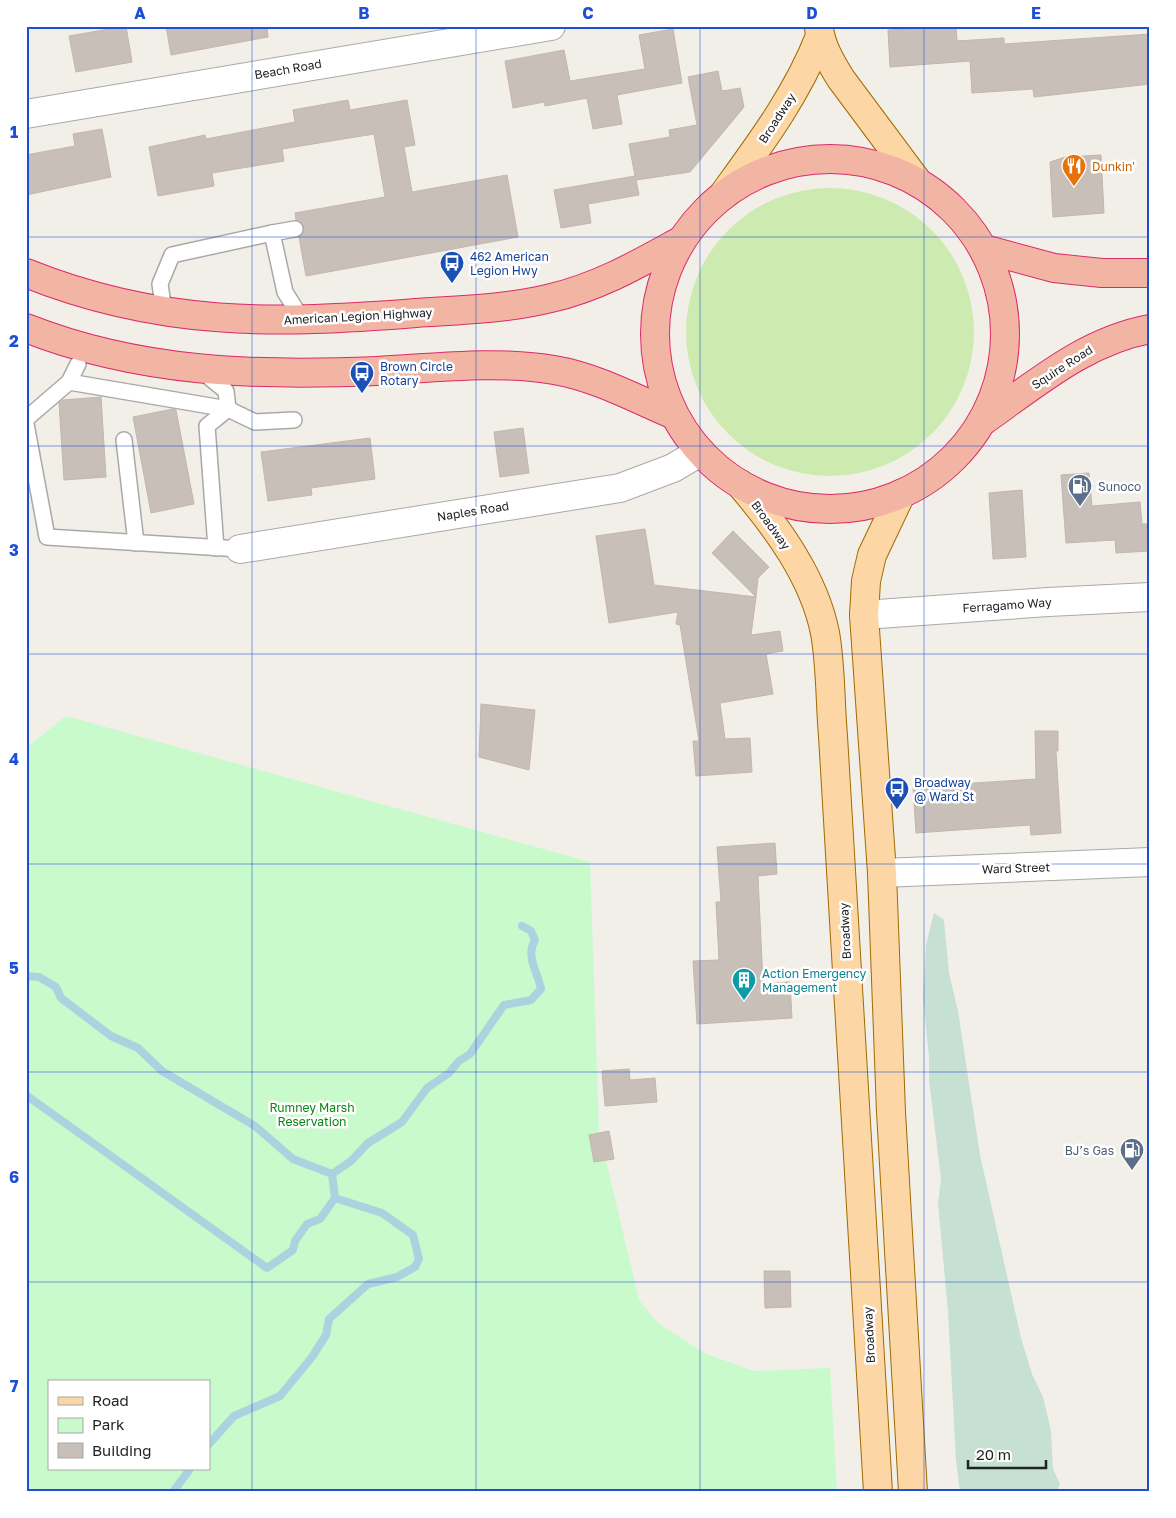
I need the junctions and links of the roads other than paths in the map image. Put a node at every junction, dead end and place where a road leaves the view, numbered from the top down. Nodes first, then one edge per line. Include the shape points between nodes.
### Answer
1 (551, 26) edge
2 (820, 31) edge
3 (26, 114) edge
4 (917, 181) junction
5 (723, 195) junction
6 (295, 229) dead end
7 (272, 233) junction
8 (682, 240) junction
9 (984, 249) junction
10 (26, 273) edge
11 (1150, 273) edge
12 (164, 312) junction
13 (303, 321) junction
14 (26, 328) edge
15 (1150, 329) edge
16 (78, 364) dead end
17 (199, 369) junction
18 (69, 382) junction
19 (228, 409) junction
20 (674, 415) junction
21 (26, 418) edge
22 (294, 420) dead end
23 (982, 421) junction
24 (26, 424) edge
25 (124, 440) dead end
26 (700, 452) junction
27 (29, 458) edge
28 (740, 484) junction
29 (901, 494) junction
30 (136, 543) junction
31 (228, 548) junction
32 (1150, 597) edge
33 (864, 616) junction
34 (1150, 862) edge
35 (882, 874) junction
36 (878, 1492) edge
37 (913, 1492) edge

1 - 3 street, Beach Road
2 - 4 main road, Broadway via 841,79
2 - 5 main road, Broadway via 811,60 781,115
4 - 5 highway via 860,161 829,158 807,160 763,172
4 - 9 highway via 948,204
5 - 8 highway
6 - 7 lane
7 - 12 lane via 172,255 160,284
7 - 13 lane via 285,292
8 - 13 highway, American Legion Highway via 606,280 552,298 489,308
8 - 20 highway via 666,273 656,309 655,327 661,381
9 - 11 highway via 1054,268
9 - 23 highway via 1000,291 1006,336 999,380
10 - 12 highway, American Legion Highway via 97,297
12 - 13 highway, American Legion Highway via 233,320
14 - 17 highway via 107,353
15 - 23 highway, Squire Road via 1118,336 1089,348
16 - 18 lane
17 - 19 lane via 226,391
17 - 20 highway via 292,373 535,367 589,379
18 - 19 lane
18 - 21 lane
19 - 22 lane via 255,422
19 - 31 lane via 207,426
20 - 26 highway
23 - 29 highway via 947,464
24 - 27 lane
25 - 30 lane
26 - 28 highway via 718,470
26 - 31 street, Naples Road via 673,468 620,488
27 - 30 lane via 47,537
28 - 29 highway via 782,502 811,508 857,507
28 - 36 main road, Broadway via 788,547 816,604 825,633
29 - 33 main road via 872,555 866,581
30 - 31 lane
32 - 33 street, Ferragamo Way
33 - 35 main road
34 - 35 street, Ward Street
35 - 37 main road via 891,1112

